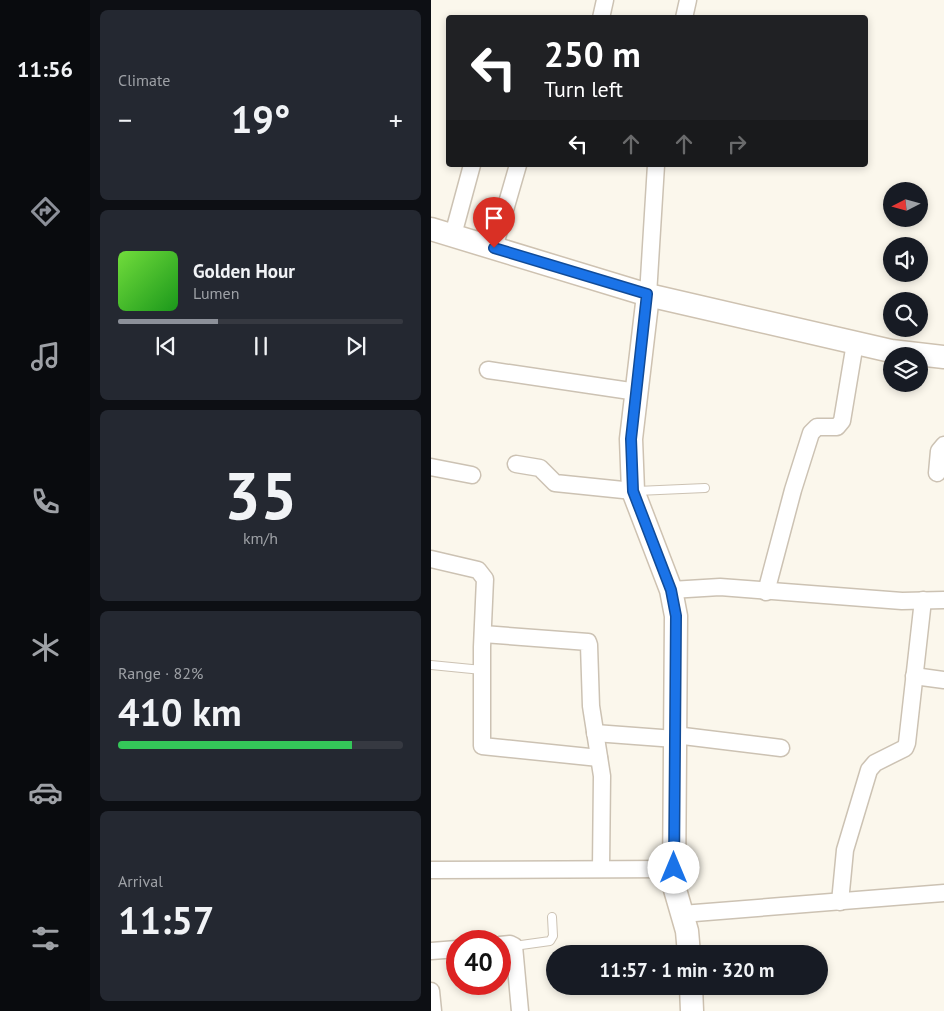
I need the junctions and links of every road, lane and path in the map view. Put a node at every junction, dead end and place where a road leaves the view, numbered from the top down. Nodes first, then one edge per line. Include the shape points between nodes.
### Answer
1 (605, 0) edge
2 (688, 0) edge
3 (602, 15) edge
4 (686, 15) edge
5 (471, 167) edge
6 (517, 167) edge
7 (656, 167) edge
8 (431, 229) edge
9 (453, 235) junction
10 (494, 248) junction
11 (647, 294) junction
12 (855, 343) junction
13 (944, 357) edge
14 (488, 370) dead end
15 (637, 392) junction
16 (944, 444) edge
17 (516, 464) dead end
18 (431, 467) edge
19 (937, 473) dead end
20 (472, 475) dead end
21 (705, 488) dead end
22 (633, 491) junction
23 (431, 559) edge
24 (671, 590) junction
25 (766, 592) junction
26 (923, 600) junction
27 (944, 600) edge
28 (483, 634) junction
29 (431, 665) edge
30 (482, 670) junction
31 (913, 676) junction
32 (944, 680) edge
33 (595, 733) junction
34 (675, 737) junction
35 (781, 748) dead end
36 (599, 758) junction
37 (601, 868) junction
38 (674, 868) junction
39 (431, 870) edge
40 (944, 893) edge
41 (840, 902) junction
42 (682, 914) junction
43 (552, 917) dead end
44 (511, 945) edge
45 (688, 945) edge
46 (446, 950) edge
47 (431, 951) edge
48 (511, 965) edge
49 (431, 990) edge
50 (691, 995) edge
51 (433, 1011) edge
52 (520, 1011) edge
53 (692, 1011) edge

1 - 3 street
2 - 4 street
5 - 9 street
6 - 10 street
7 - 11 street
8 - 9 street
9 - 10 street
10 - 11 street
11 - 12 street
11 - 15 street
12 - 13 street
12 - 25 street via 842,420 837,427 817,427 811,433
14 - 15 street
15 - 22 street via 631,439
16 - 19 street via 939,451
17 - 22 street via 540,468 555,483
18 - 20 street
21 - 22 lane
22 - 24 street
23 - 28 street via 484,574
24 - 25 street via 720,588
24 - 34 street via 676,616
25 - 26 street
26 - 27 street
26 - 31 street
28 - 30 street
28 - 33 street via 588,642
29 - 30 lane
30 - 36 street via 482,746
31 - 32 street
31 - 41 street via 907,743 905,748 875,762 869,770 845,850
33 - 34 street
33 - 36 street
34 - 35 street
34 - 38 street
36 - 37 street
37 - 38 street
37 - 39 street
38 - 42 street via 674,886
40 - 41 street
41 - 42 street
42 - 45 street
43 - 44 lane via 553,936 550,941
46 - 47 street
48 - 52 street
49 - 51 street
50 - 53 street

